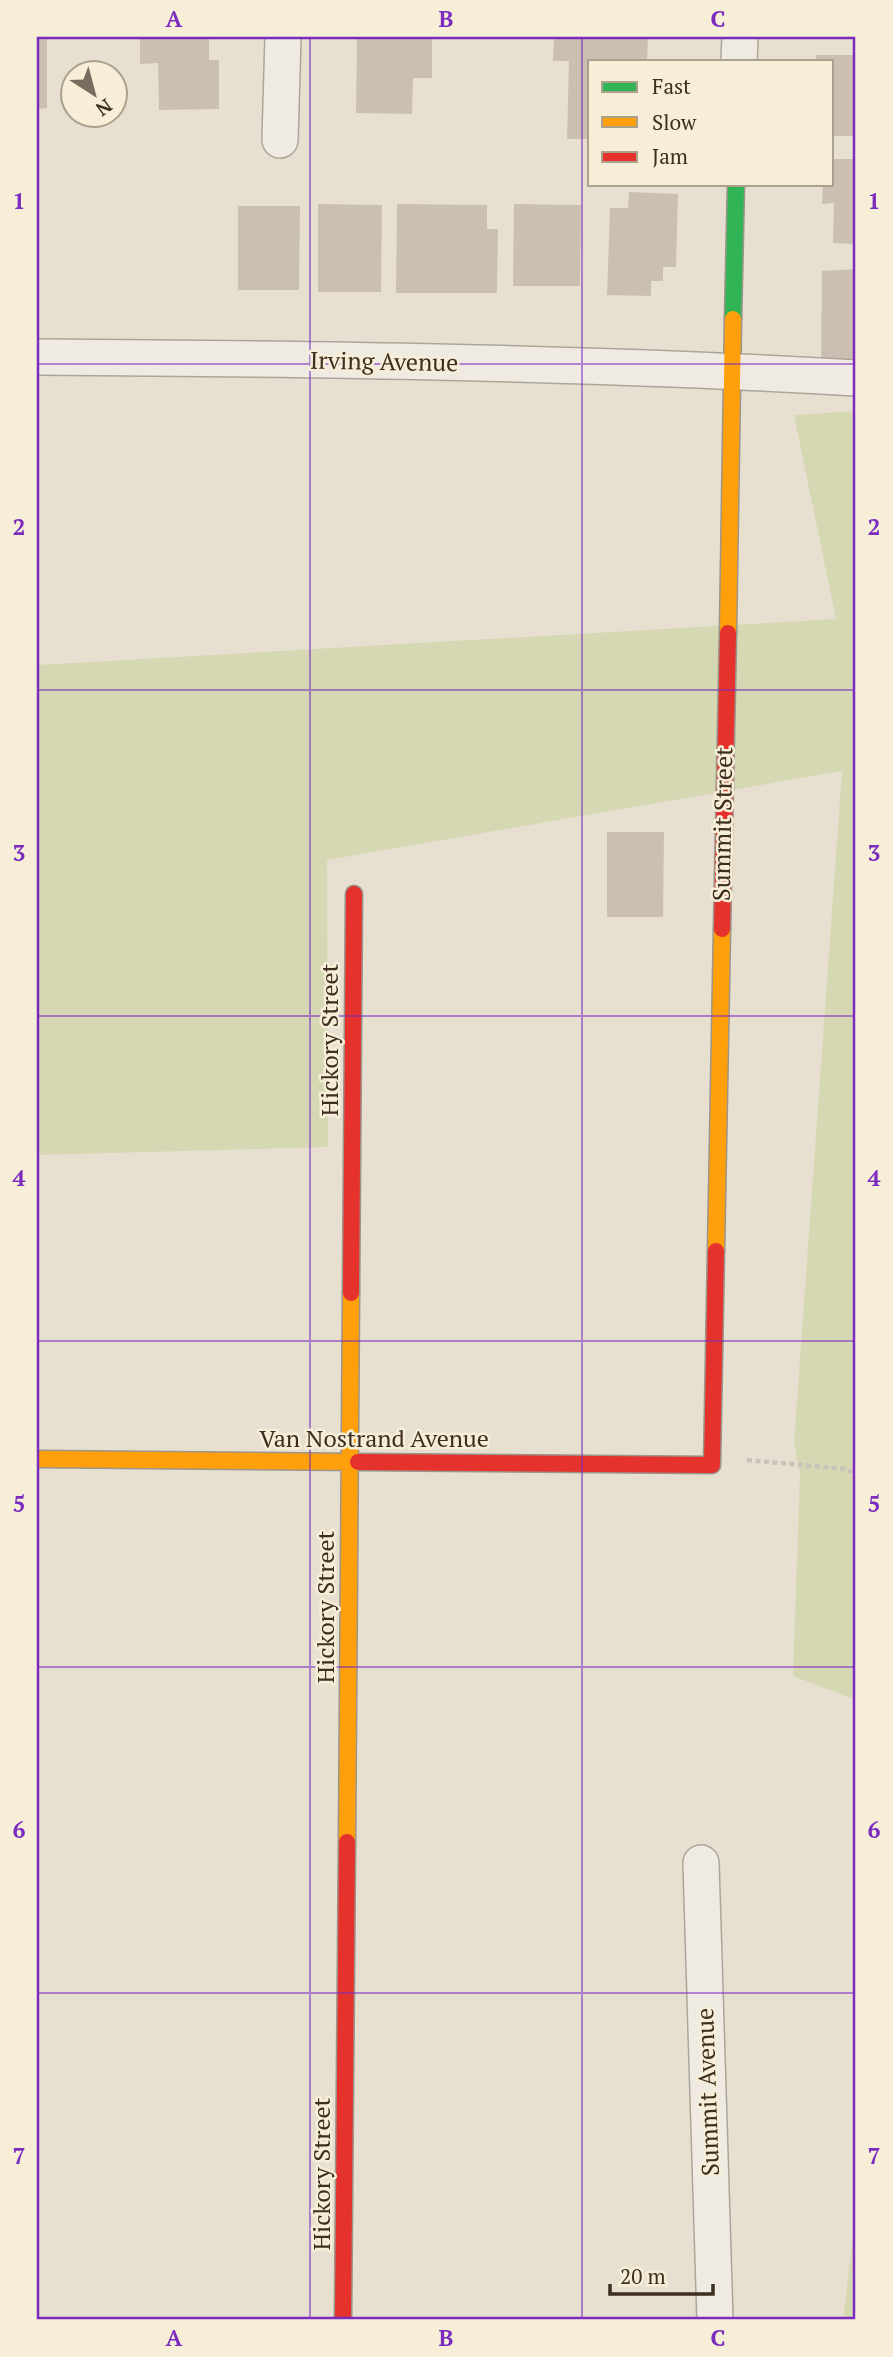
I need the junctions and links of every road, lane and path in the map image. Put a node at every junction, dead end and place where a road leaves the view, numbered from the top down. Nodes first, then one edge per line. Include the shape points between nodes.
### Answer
1 (283, 37) edge
2 (740, 37) edge
3 (739, 60) edge
4 (280, 140) dead end
5 (736, 186) edge
6 (37, 357) edge
7 (732, 371) junction
8 (856, 378) edge
9 (354, 894) dead end
10 (37, 1459) edge
11 (350, 1462) junction
12 (712, 1465) junction
13 (856, 1474) edge
14 (701, 1863) dead end
15 (343, 2320) edge
16 (715, 2320) edge

1 - 4 street
2 - 3 street
5 - 7 street, Summit Street
6 - 7 street, Irving Avenue
7 - 8 street, Irving Avenue
7 - 12 street, Summit Street
9 - 11 street, Hickory Street
10 - 11 street, Van Nostrand Avenue
11 - 12 street, Van Nostrand Avenue
11 - 15 street, Hickory Street
12 - 13 path via 728,1458 846,1469
14 - 16 street, Summit Avenue

